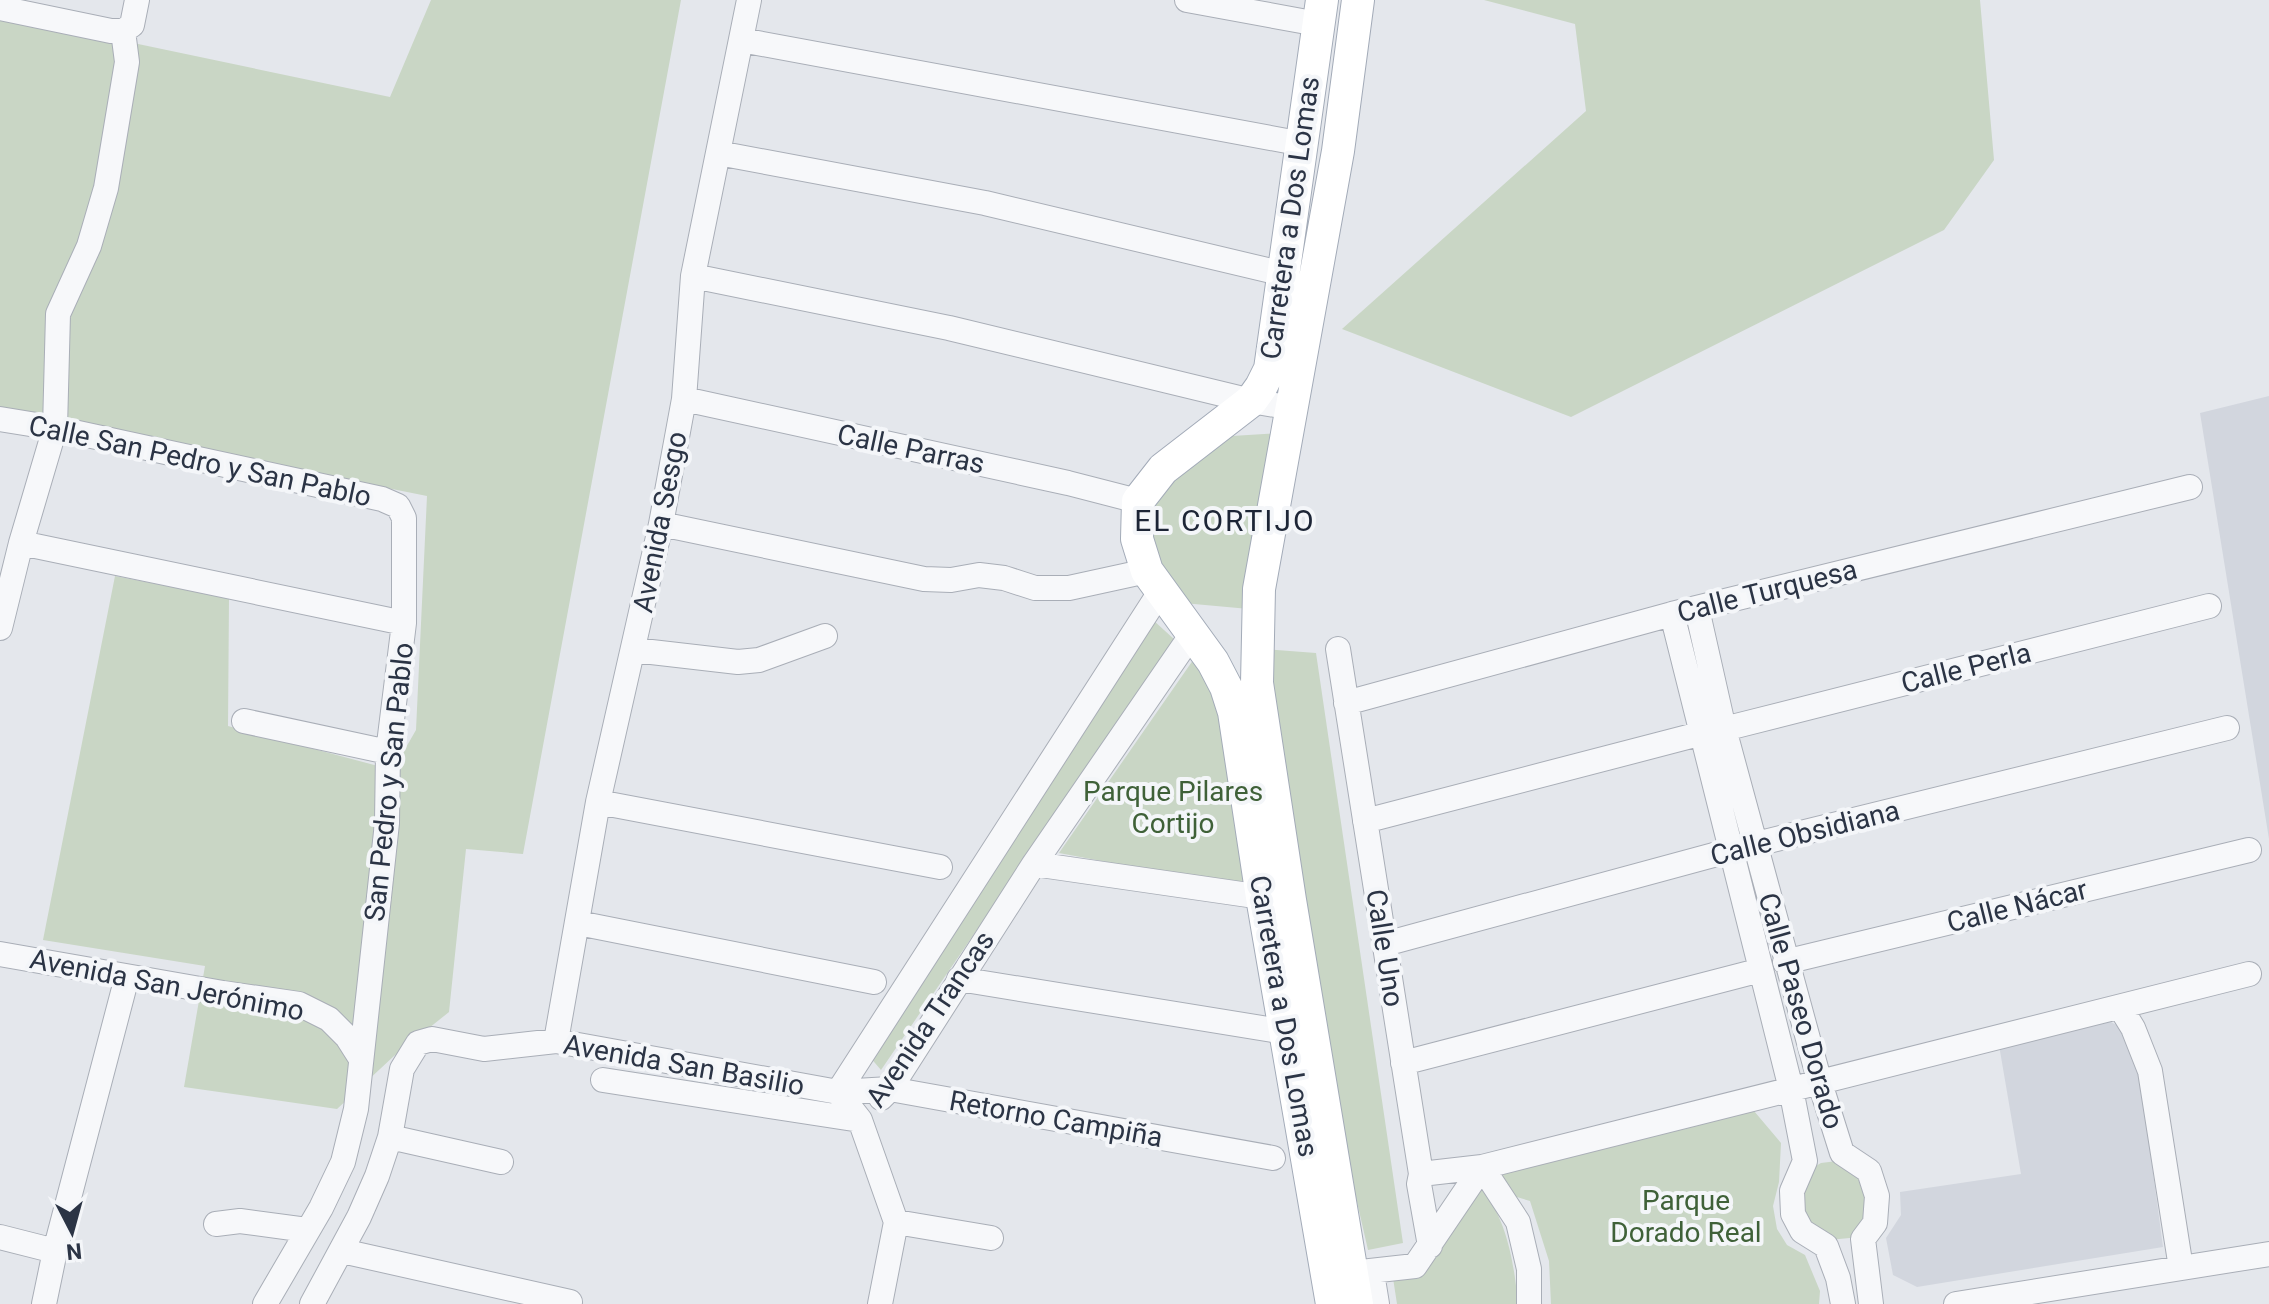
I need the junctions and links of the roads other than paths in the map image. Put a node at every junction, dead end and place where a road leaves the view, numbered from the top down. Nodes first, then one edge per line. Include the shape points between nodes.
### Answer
1 (137, 0) edge
2 (749, 0) edge
3 (1187, 0) edge
4 (1358, 0) edge
5 (0, 8) edge
6 (1320, 12) edge
7 (123, 31) junction
8 (741, 40) junction
9 (1303, 144) junction
10 (718, 153) junction
11 (1284, 274) junction
12 (693, 276) junction
13 (684, 399) junction
14 (1251, 401) junction
15 (1293, 408) junction
16 (0, 419) edge
17 (55, 428) junction
18 (2190, 487) dead end
19 (1138, 501) junction
20 (398, 506) joint
21 (661, 524) junction
22 (21, 543) junction
23 (1153, 581) junction
24 (2209, 606) dead end
25 (1697, 609) junction
26 (1672, 614) junction
27 (404, 623) junction
28 (0, 628) edge
29 (1192, 634) junction
30 (825, 636) dead end
31 (1338, 649) dead end
32 (634, 650) junction
33 (1346, 703) junction
34 (244, 721) dead end
35 (2227, 728) dead end
36 (1714, 731) junction
37 (388, 752) junction
38 (598, 802) junction
39 (1365, 821) junction
40 (1743, 848) junction
41 (2249, 850) dead end
42 (1034, 864) junction
43 (940, 867) dead end
44 (1262, 897) junction
45 (578, 923) junction
46 (1385, 944) junction
47 (0, 954) edge
48 (1785, 962) junction
49 (1761, 970) junction
50 (2249, 974) dead end
51 (127, 977) junction
52 (959, 979) junction
53 (874, 982) dead end
54 (2120, 1007) junction
55 (1286, 1032) junction
56 (556, 1041) junction
57 (361, 1059) junction
58 (1403, 1063) junction
59 (402, 1069) junction
60 (603, 1080) dead end
61 (1820, 1083) junction
62 (890, 1089) junction
63 (1791, 1089) junction
64 (838, 1092) junction
65 (860, 1120) junction
66 (390, 1137) junction
67 (1842, 1153) junction
68 (1273, 1158) dead end
69 (1805, 1161) junction
70 (501, 1162) dead end
71 (1482, 1167) junction
72 (1323, 1174) junction
73 (1421, 1174) junction
74 (896, 1222) junction
75 (216, 1224) dead end
76 (307, 1230) junction
77 (0, 1237) edge
78 (991, 1238) dead end
79 (1863, 1239) junction
80 (1430, 1246) junction
81 (1826, 1246) junction
82 (55, 1251) junction
83 (342, 1251) junction
84 (2269, 1254) edge
85 (2181, 1268) junction
86 (1360, 1283) edge
87 (570, 1302) edge
88 (44, 1304) edge
89 (265, 1304) edge
90 (312, 1304) edge
91 (880, 1304) edge
92 (1332, 1304) edge
93 (1377, 1304) edge
94 (1529, 1304) edge
95 (1843, 1304) edge
96 (1871, 1304) edge
97 (1956, 1304) edge

1 - 7 street via 132,25
2 - 8 street, Avenida Sesgo
3 - 6 street
4 - 15 main road, Carretera a Dos Lomas via 1338,151
5 - 7 street
6 - 9 main road, Carretera a Dos Lomas
7 - 17 street via 127,62 106,188 89,246 58,314
8 - 9 street
8 - 10 street, Avenida Sesgo
9 - 11 main road, Carretera a Dos Lomas
10 - 11 street via 985,203
10 - 12 street, Avenida Sesgo
11 - 14 main road, Carretera a Dos Lomas via 1270,369
12 - 13 street, Avenida Sesgo
12 - 14 street via 949,328
13 - 19 street, Calle Parras
13 - 21 street, Avenida Sesgo
14 - 15 street
14 - 19 main road, Carretera a Dos Lomas via 1163,469
15 - 72 main road, Carretera a Dos Lomas via 1259,589 1257,683
16 - 17 street, Calle San Pedro y San Pablo
17 - 20 street, Calle San Pedro y San Pablo
17 - 22 street
18 - 25 street, Calle Turquesa
19 - 23 main road, Carretera a Dos Lomas via 1137,539
20 - 27 street, San Pedro y San Pablo via 406,537
21 - 23 street via 924,579 979,575 1035,588
21 - 32 street, Avenida Sesgo
22 - 27 street
22 - 28 street
23 - 29 main road, Carretera a Dos Lomas
23 - 64 street, Avenida Trancas
24 - 36 street, Calle Perla
25 - 26 street, Calle Turquesa
25 - 36 street, Calle Paseo Dorado
26 - 33 street, Calle Turquesa
26 - 36 street, Calle Paseo Dorado
27 - 37 street, San Pedro y San Pablo
29 - 42 street, Avenida Trancas
29 - 44 main road, Carretera a Dos Lomas via 1213,662 1234,712
30 - 32 street via 759,660 738,662
31 - 33 street, Calle Uno
32 - 38 street, Avenida Sesgo
33 - 39 street, Calle Uno
34 - 37 street
35 - 40 street, Calle Obsidiana
36 - 39 street, Calle Perla
36 - 40 street, Calle Paseo Dorado
37 - 57 street, San Pedro y San Pablo via 387,823
38 - 43 street
38 - 45 street, Avenida Sesgo
39 - 46 street, Calle Uno
40 - 46 street, Calle Obsidiana
40 - 48 street, Calle Paseo Dorado
40 - 49 street, Calle Paseo Dorado
41 - 48 street, Calle Nácar
42 - 44 street
42 - 52 street, Avenida Trancas
44 - 55 main road, Carretera a Dos Lomas
45 - 53 street
45 - 56 street, Avenida Sesgo
46 - 58 street, Calle Uno
47 - 51 street, Avenida San Jerónimo
48 - 61 street, Calle Paseo Dorado
49 - 58 street
49 - 63 street, Calle Paseo Dorado
50 - 54 street
51 - 57 street, Avenida San Jerónimo via 299,1004 329,1019
51 - 82 street
52 - 55 street
52 - 62 street, Avenida Trancas
54 - 61 street
54 - 85 street via 2150,1071
55 - 72 main road, Carretera a Dos Lomas
56 - 59 street, Avenida San Basilio via 484,1049 432,1039 418,1043
56 - 64 street, Avenida San Basilio
57 - 59 street
57 - 76 street, San Pedro y San Pablo via 343,1162
58 - 73 street, Calle Uno
59 - 66 street
60 - 65 street
61 - 63 street
61 - 67 street, Calle Paseo Dorado
62 - 64 street, Retorno Campiña
62 - 65 street, Avenida Trancas
62 - 68 street, Retorno Campiña
63 - 69 street, Calle Paseo Dorado
63 - 71 street
64 - 65 street, Avenida Trancas
65 - 74 street
66 - 70 street
66 - 83 street
67 - 69 street
67 - 79 street, Calle Paseo Dorado via 1869,1171 1877,1196 1875,1223
69 - 81 street, Calle Paseo Dorado via 1792,1191 1793,1214 1802,1231
71 - 73 street
71 - 80 street
71 - 94 street via 1518,1222 1529,1269
72 - 86 main road, Carretera a Dos Lomas
72 - 92 main road, Carretera a Dos Lomas
73 - 80 street, Calle Uno
74 - 78 street
74 - 91 street
75 - 76 street via 240,1221
76 - 89 street, San Pedro y San Pablo
77 - 82 street
79 - 81 street
79 - 96 street, Calle Paseo Dorado
80 - 86 street via 1415,1266
81 - 95 street
82 - 88 street
83 - 87 street
83 - 90 street
84 - 85 street
85 - 97 street
86 - 93 street

